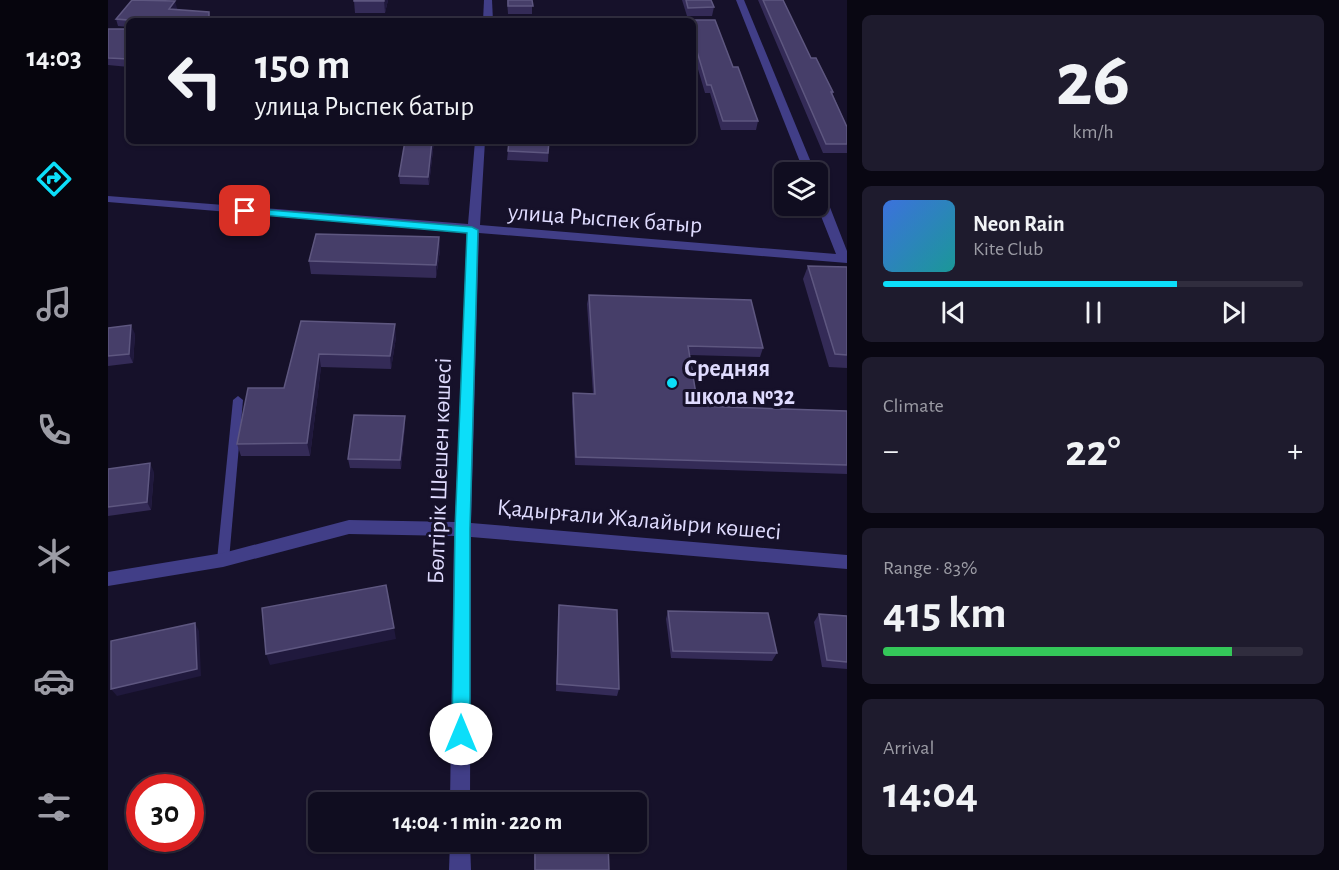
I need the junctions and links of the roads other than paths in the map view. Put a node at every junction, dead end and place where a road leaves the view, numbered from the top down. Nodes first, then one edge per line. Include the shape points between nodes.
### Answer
1 (488, 0) edge
2 (740, 0) edge
3 (488, 18) edge
4 (480, 144) edge
5 (806, 162) edge
6 (108, 199) edge
7 (828, 216) edge
8 (472, 230) junction
9 (846, 259) edge
10 (238, 400) dead end
11 (462, 529) junction
12 (223, 560) junction
13 (847, 562) edge
14 (108, 579) edge
15 (460, 792) edge
16 (460, 852) edge
17 (460, 870) edge

1 - 3 street
2 - 5 street
4 - 8 street, Бөлтірік Шешен көшесі
6 - 8 street, улица Рыспек батыр
7 - 9 street
8 - 9 street, улица Рыспек батыр
8 - 11 street, Бөлтірік Шешен көшесі
10 - 12 lane
11 - 12 street, Қадырғали Жалайыри көшесі via 349,527
11 - 13 street, Қадырғали Жалайыри көшесі
11 - 15 street, Бөлтірік Шешен көшесі
12 - 14 street, Қадырғали Жалайыри көшесі
16 - 17 street

